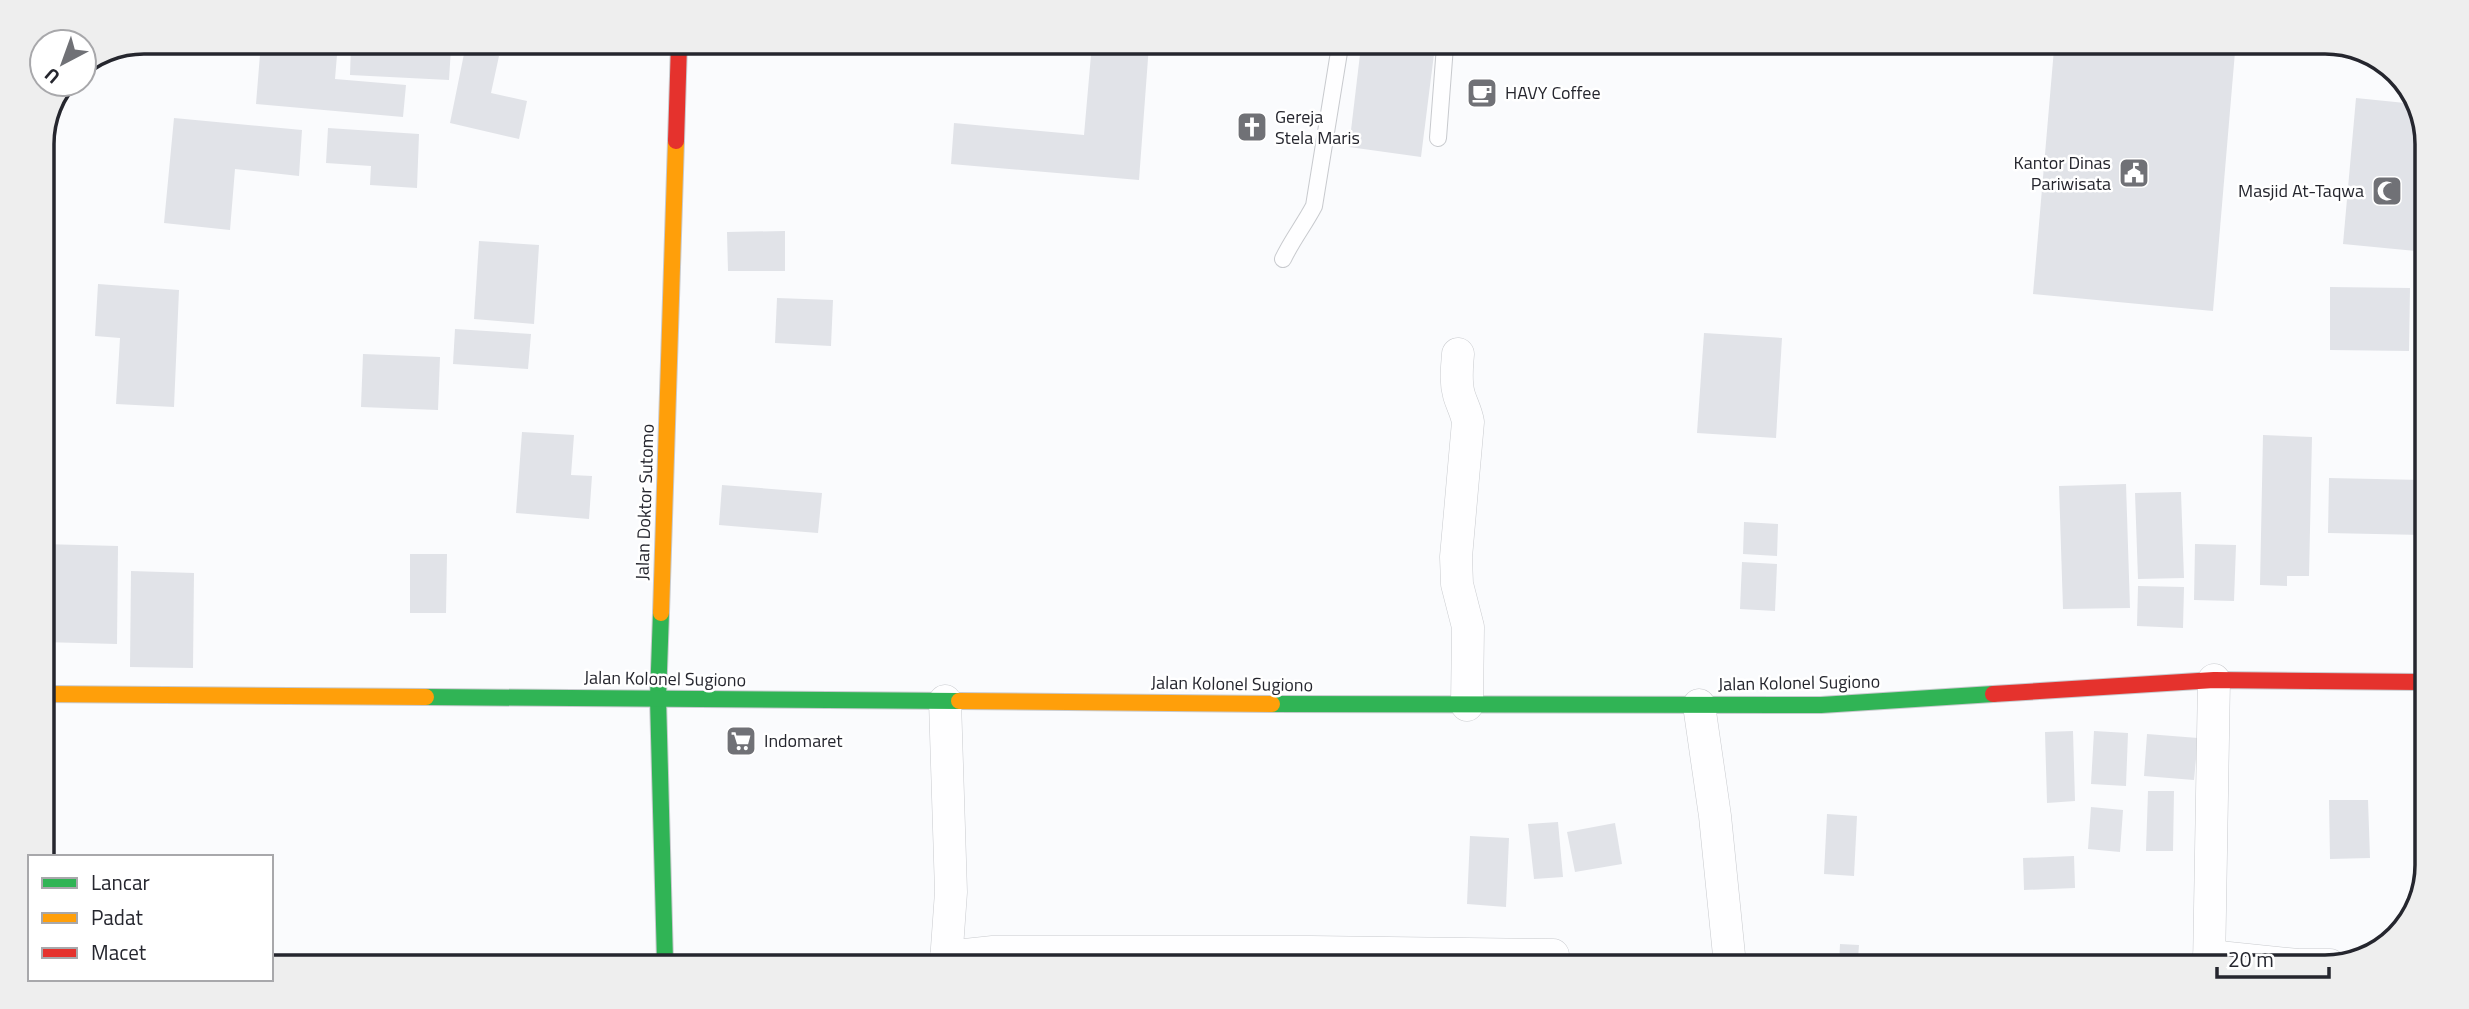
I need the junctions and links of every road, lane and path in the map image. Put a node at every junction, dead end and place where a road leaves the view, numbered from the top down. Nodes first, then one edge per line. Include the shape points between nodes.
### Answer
1 (679, 54) edge
2 (1339, 54) edge
3 (1444, 54) edge
4 (1438, 138) dead end
5 (1283, 259) dead end
6 (1458, 354) dead end
7 (2214, 680) junction
8 (2415, 682) edge
9 (54, 694) edge
10 (658, 698) junction
11 (945, 701) junction
12 (1467, 705) junction
13 (1699, 705) junction
14 (665, 955) edge
15 (946, 955) edge
16 (980, 955) edge
17 (1032, 955) edge
18 (1200, 955) edge
19 (1553, 955) dead end
20 (1729, 955) edge
21 (2209, 955) edge

1 - 10 main road, Jalan Doktor Sutomo
2 - 5 lane via 1314,206
3 - 4 lane
6 - 12 street via 1456,377 1468,422 1456,557 1457,584 1468,627
7 - 8 main road, Jalan Kolonel Sugiono
7 - 13 main road, Jalan Kolonel Sugiono via 1821,705
7 - 21 street
9 - 10 main road, Jalan Kolonel Sugiono
10 - 11 main road, Jalan Kolonel Sugiono
10 - 14 main road, Jalan Doktor Sutomo
11 - 12 main road, Jalan Kolonel Sugiono
11 - 15 street via 951,892
12 - 13 main road, Jalan Kolonel Sugiono
13 - 20 street
16 - 17 street
18 - 19 street

